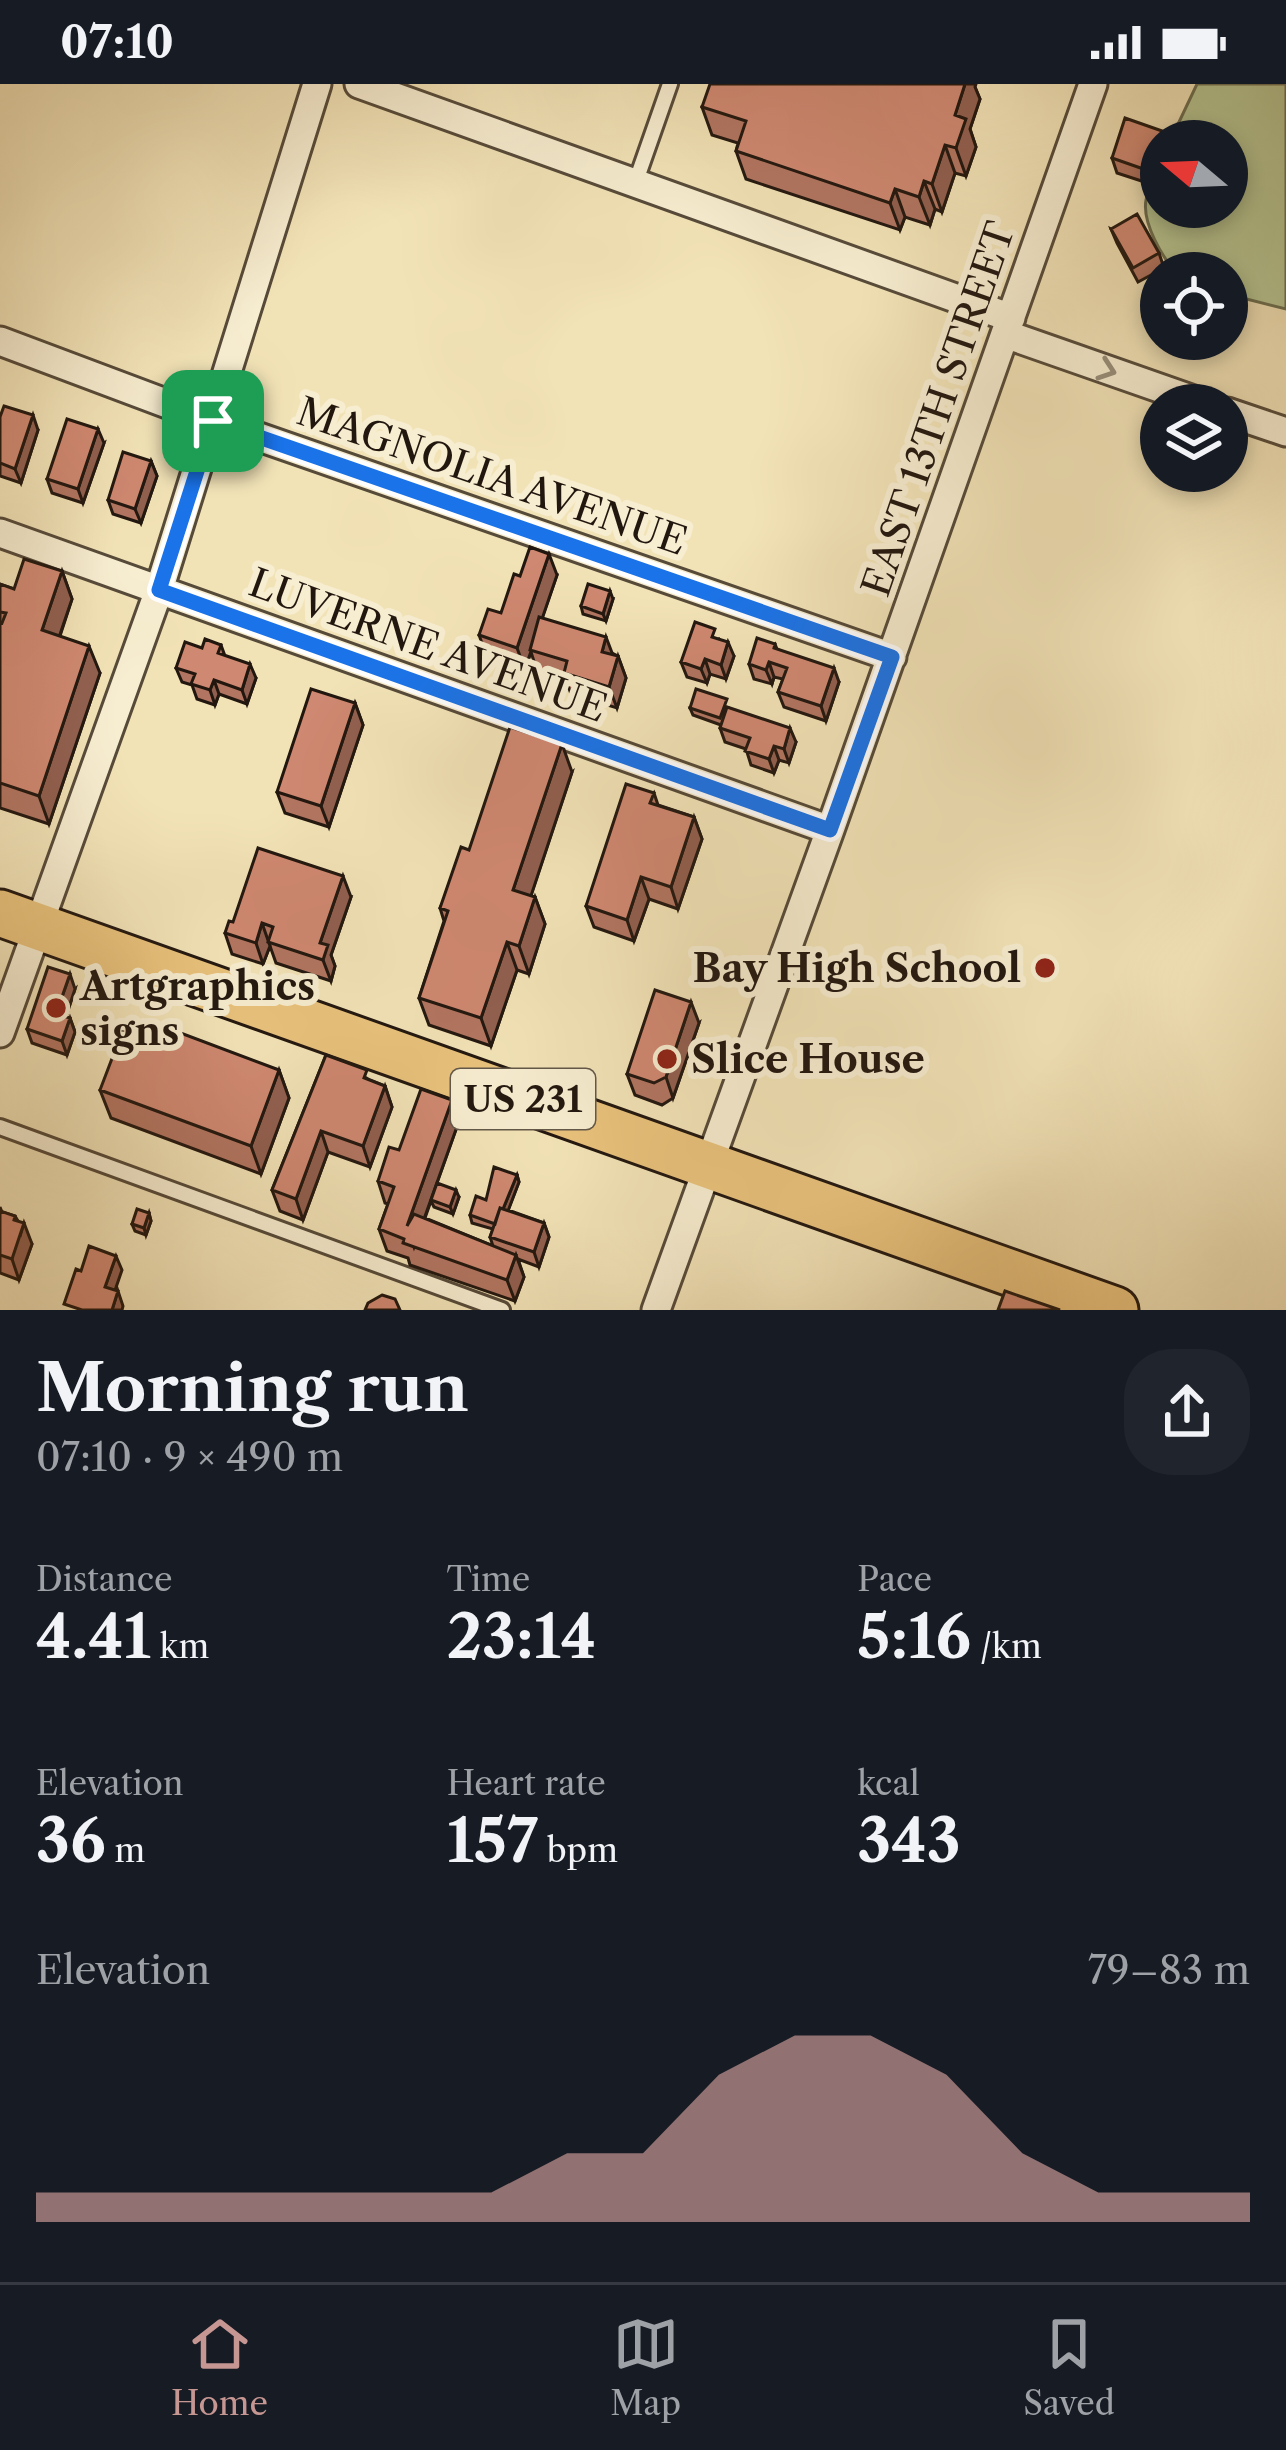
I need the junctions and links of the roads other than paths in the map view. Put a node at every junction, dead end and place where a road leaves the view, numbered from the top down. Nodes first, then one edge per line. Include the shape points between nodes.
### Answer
1 (317, 84) edge
2 (670, 84) edge
3 (1093, 84) edge
4 (378, 87) edge
5 (636, 181) junction
6 (1008, 326) junction
7 (0, 341) edge
8 (1155, 384) edge
9 (1248, 419) edge
10 (213, 421) junction
11 (1286, 432) edge
12 (0, 533) edge
13 (159, 590) junction
14 (892, 657) junction
15 (830, 830) junction
16 (19, 920) edge
17 (0, 1033) edge
18 (0, 1127) edge
19 (708, 1165) junction
20 (502, 1310) edge
21 (656, 1310) edge
22 (1115, 1310) edge

1 - 10 street
2 - 5 lane
3 - 6 street, EAST 13TH STREET
4 - 5 street
5 - 6 street
6 -> 8 street
6 - 14 street, EAST 13TH STREET
7 - 10 street, MAGNOLIA AVENUE
9 - 11 street
10 - 13 street
10 - 14 street, MAGNOLIA AVENUE
12 - 13 street, LUVERNE AVENUE
13 - 15 street, LUVERNE AVENUE
13 - 16 street
14 - 15 street, EAST 13TH STREET
15 - 19 street, EAST 13TH STREET
16 - 17 street
16 - 19 main road, US 231
18 - 20 lane
19 - 21 street, EAST 13TH STREET
19 - 22 main road, US 231

